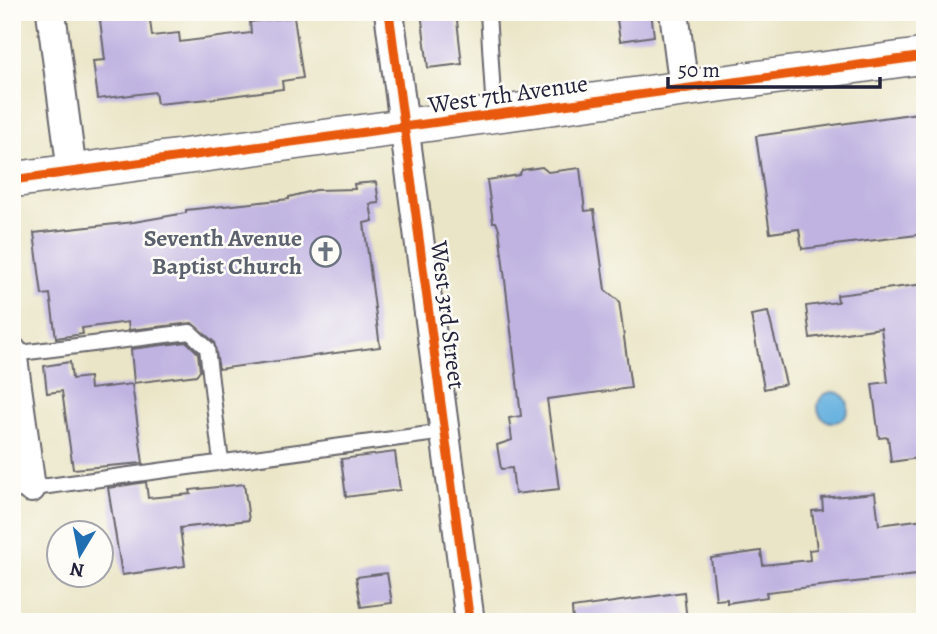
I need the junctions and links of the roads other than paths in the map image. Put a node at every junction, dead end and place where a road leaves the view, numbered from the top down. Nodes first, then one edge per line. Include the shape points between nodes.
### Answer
1 (51, 12) edge
2 (389, 12) edge
3 (488, 12) edge
4 (674, 12) edge
5 (925, 57) edge
6 (684, 89) junction
7 (494, 115) junction
8 (404, 127) junction
9 (72, 172) junction
10 (12, 180) edge
11 (12, 353) edge
12 (444, 432) junction
13 (221, 462) junction
14 (22, 489) edge
15 (470, 622) edge

1 - 9 street
2 - 8 street, West 3rd Street
3 - 7 lane
4 - 6 street
5 - 6 street, West 7th Avenue
6 - 7 street, West 7th Avenue
7 - 8 street, West 7th Avenue
8 - 9 street, West 7th Avenue
8 - 12 street, West 3rd Street
9 - 10 street, West 7th Avenue
11 - 13 lane via 190,332 207,348
11 - 14 street
12 - 13 lane
12 - 15 street, West 3rd Street
13 - 14 lane

